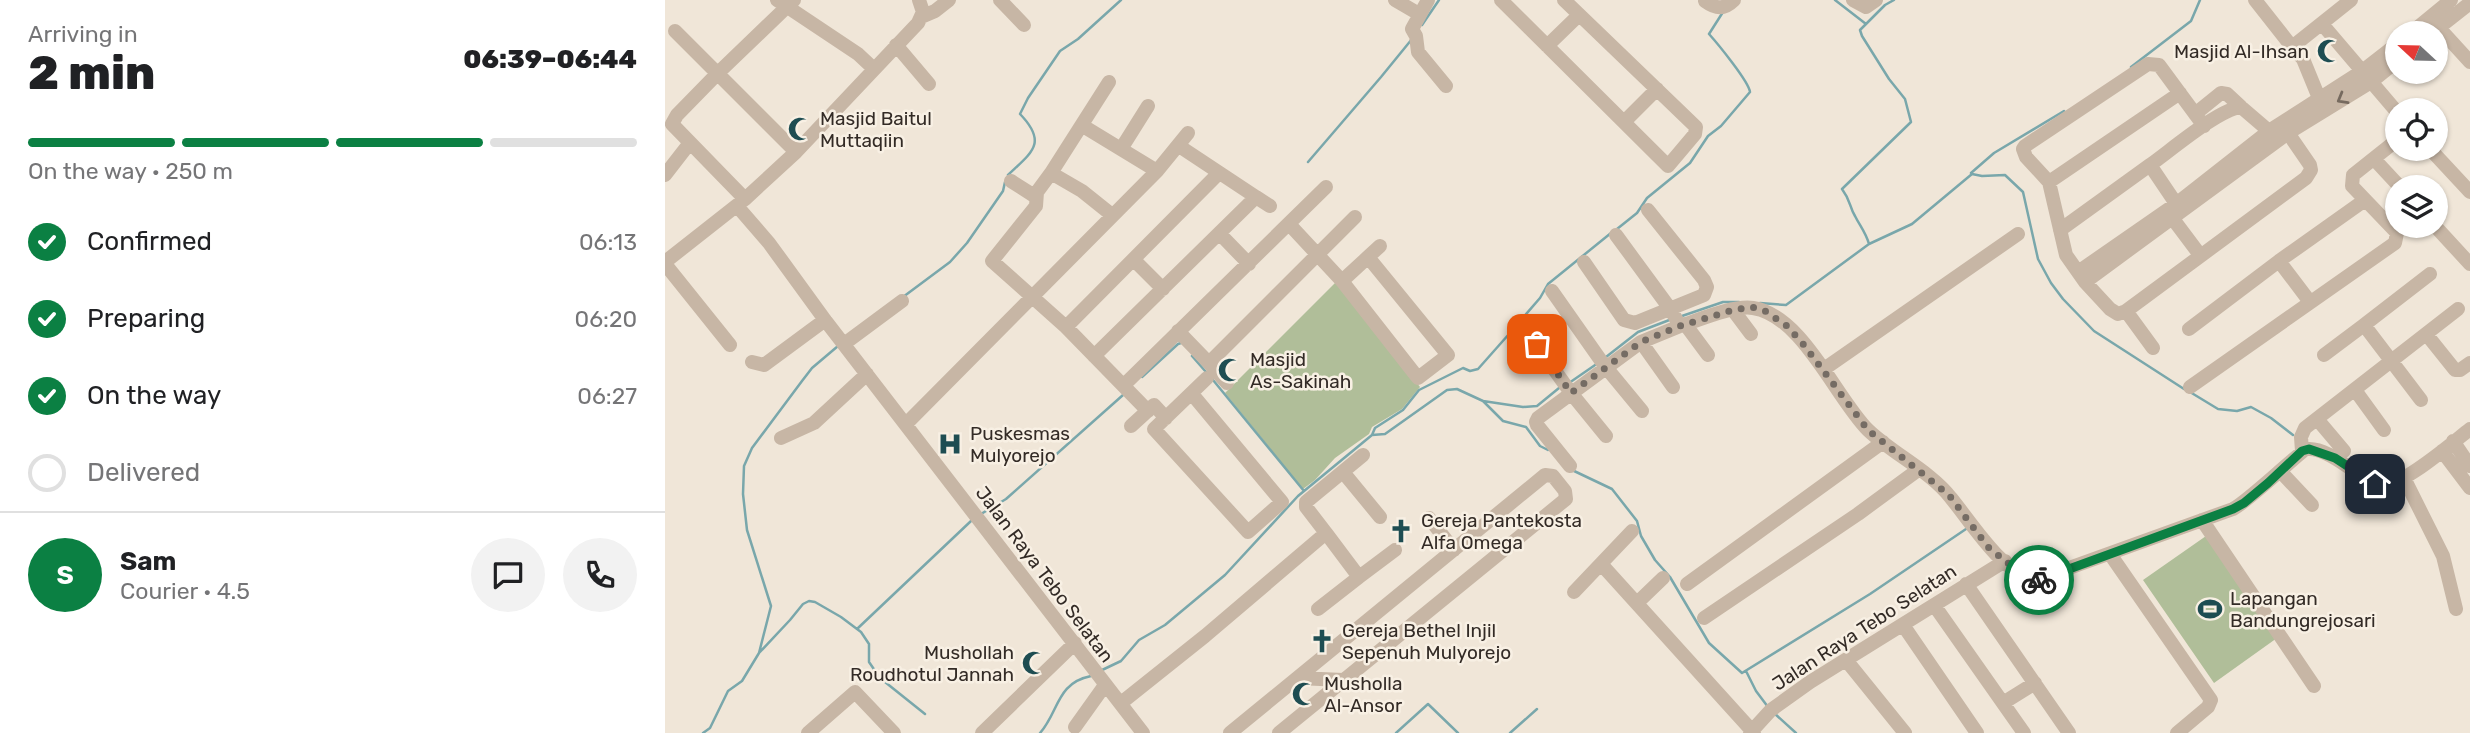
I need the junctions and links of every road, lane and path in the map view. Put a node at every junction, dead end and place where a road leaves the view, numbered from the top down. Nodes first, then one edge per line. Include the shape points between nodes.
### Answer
1 (919, 0) edge
2 (949, 0) edge
3 (1000, 0) edge
4 (1395, 0) edge
5 (1428, 0) edge
6 (1501, 0) edge
7 (1564, 0) edge
8 (1706, 0) edge
9 (1734, 0) edge
10 (1853, 0) edge
11 (1876, 0) edge
12 (2274, 0) edge
13 (2351, 0) edge
14 (2451, 0) edge
15 (785, 2) edge
16 (2470, 3) edge
17 (2258, 5) edge
18 (1419, 14) junction
19 (1579, 15) junction
20 (921, 17) junction
21 (2426, 21) edge
22 (2447, 21) edge
23 (2322, 24) junction
24 (1024, 25) dead end
25 (675, 31) dead end
26 (2448, 41) edge
27 (896, 45) junction
28 (1547, 46) junction
29 (2292, 47) junction
30 (2385, 57) edge
31 (2470, 62) edge
32 (2385, 67) edge
33 (874, 69) junction
34 (718, 73) junction
35 (2366, 77) junction
36 (1109, 82) dead end
37 (929, 84) dead end
38 (1446, 86) dead end
39 (1657, 89) junction
40 (2180, 93) junction
41 (2319, 98) junction
42 (2385, 98) edge
43 (1148, 106) dead end
44 (669, 119) edge
45 (2200, 120) junction
46 (1624, 122) junction
47 (1083, 126) junction
48 (2293, 126) junction
49 (2269, 131) junction
50 (1188, 133) dead end
51 (689, 144) junction
52 (1179, 146) junction
53 (1121, 149) junction
54 (2385, 150) edge
55 (796, 152) junction
56 (2374, 159) junction
57 (2441, 161) edge
58 (2150, 165) junction
59 (1157, 171) junction
60 (1051, 173) junction
61 (1219, 173) junction
62 (665, 175) edge
63 (2389, 175) edge
64 (1011, 181) dead end
65 (2049, 182) junction
66 (1326, 187) dead end
67 (2470, 192) edge
68 (1036, 197) junction
69 (1256, 197) junction
70 (2365, 200) junction
71 (741, 202) junction
72 (1270, 206) dead end
73 (1648, 210) dead end
74 (2177, 212) junction
75 (1112, 215) junction
76 (1355, 218) dead end
77 (1289, 224) junction
78 (2060, 230) junction
79 (1220, 234) junction
80 (2018, 234) dead end
81 (1616, 235) dead end
82 (2446, 238) edge
83 (1380, 246) dead end
84 (1318, 254) junction
85 (2200, 255) junction
86 (1368, 257) junction
87 (666, 259) edge
88 (1134, 260) junction
89 (2279, 261) junction
90 (1584, 262) dead end
91 (1249, 264) junction
92 (2470, 264) edge
93 (2430, 274) dead end
94 (2081, 277) junction
95 (1342, 281) junction
96 (1163, 289) junction
97 (1552, 290) dead end
98 (1032, 297) junction
99 (902, 301) dead end
100 (2310, 302) junction
101 (1733, 310) junction
102 (2458, 310) dead end
103 (2126, 311) junction
104 (1678, 319) junction
105 (825, 320) junction
106 (2364, 325) junction
107 (1524, 326) dead end
108 (1066, 327) junction
109 (2189, 329) dead end
110 (1178, 331) junction
111 (1751, 334) dead end
112 (2427, 335) junction
113 (1641, 342) junction
114 (844, 344) junction
115 (730, 345) dead end
116 (2153, 348) dead end
117 (1708, 355) dead end
118 (2325, 355) dead end
119 (1094, 356) junction
120 (752, 362) dead end
121 (2391, 362) junction
122 (1603, 363) junction
123 (2470, 363) edge
124 (1824, 369) junction
125 (1208, 371) junction
126 (867, 374) junction
127 (1126, 383) junction
128 (1227, 383) dead end
129 (1567, 387) junction
130 (1673, 387) dead end
131 (2190, 387) dead end
132 (2355, 390) junction
133 (1192, 394) junction
134 (2421, 400) dead end
135 (1148, 411) junction
136 (1641, 411) dead end
137 (1166, 418) junction
138 (2317, 419) junction
139 (906, 424) junction
140 (1131, 426) dead end
141 (1154, 429) junction
142 (2384, 429) dead end
143 (2470, 429) edge
144 (1606, 436) dead end
145 (781, 438) dead end
146 (1883, 442) junction
147 (2455, 448) edge
148 (2302, 451) junction
149 (2344, 452) dead end
150 (1363, 455) dead end
151 (1570, 466) dead end
152 (2470, 466) edge
153 (1918, 470) junction
154 (1343, 472) junction
155 (2281, 472) junction
156 (2404, 478) junction
157 (2470, 488) edge
158 (2312, 505) dead end
159 (1380, 517) dead end
160 (1429, 518) dead end
161 (2202, 520) junction
162 (1632, 531) dead end
163 (1325, 533) junction
164 (1395, 550) dead end
165 (1454, 550) junction
166 (2110, 554) junction
167 (2005, 561) junction
168 (1602, 565) junction
169 (1359, 577) junction
170 (1663, 578) dead end
171 (1687, 584) dead end
172 (1966, 584) junction
173 (1574, 592) dead end
174 (1637, 603) junction
175 (1934, 605) junction
176 (1318, 609) dead end
177 (2456, 610) dead end
178 (1704, 618) dead end
179 (1903, 625) junction
180 (1075, 643) junction
181 (1846, 660) junction
182 (1297, 678) junction
183 (1343, 680) junction
184 (1103, 681) junction
185 (2035, 683) junction
186 (2314, 686) dead end
187 (1121, 703) junction
188 (2003, 703) junction
189 (1075, 727) dead end
190 (816, 730) edge
191 (1896, 730) edge
192 (1752, 732) edge
193 (894, 733) edge
194 (982, 733) edge
195 (1143, 733) edge
196 (1230, 733) edge
197 (1279, 733) edge
198 (1977, 733) edge
199 (2024, 733) edge
200 (2069, 733) edge
201 (2177, 733) edge

1 - 20 street
2 - 20 street
3 - 24 street
4 - 18 street
5 - 18 street
6 - 28 street
7 - 19 street
8 - 9 street via 1721,8
10 - 11 street via 1866,7
12 - 17 street
13 - 23 street
14 - 21 street
15 - 33 street
15 - 34 street
16 - 22 street
17 - 29 street
18 - 38 street via 1412,29 1418,52
19 - 28 street
19 - 39 street
20 - 27 street
23 - 29 street
23 - 35 street
25 - 34 street
26 - 31 street
27 - 33 street
27 - 37 street
28 - 46 street
29 - 41 street via 2303,59
30 - 35 street
32 - 35 street
33 - 55 street
34 - 44 street
34 - 55 street
35 - 41 street
35 - 42 street
35 -> 48 street
36 - 47 street
39 - 46 street
39 - 46 street via 1696,127 1668,166
40 - 45 street
40 - 65 street
40 - 65 street via 2159,65 2148,64 2025,146 2026,157
41 - 48 street
43 - 53 street
44 - 51 street, Jalan Raya Tebo Selatan
45 - 49 street via 2221,93
45 - 58 street
47 - 53 street
47 - 60 street
48 - 49 street
48 - 74 street
48 - 85 street via 2311,170
49 - 74 street
50 - 52 street
51 - 62 street
51 - 71 street, Jalan Raya Tebo Selatan
52 - 59 street
52 - 61 street
53 - 59 street
54 - 56 street
55 - 71 street
56 - 63 street
56 - 70 street via 2351,180
57 - 67 street
58 - 74 street
58 - 78 street
59 - 75 street
60 - 68 street
60 - 75 street
61 - 69 street
61 - 88 street
64 - 68 street
65 - 78 street
66 - 77 street
68 - 98 street via 1036,206 992,261
69 - 72 street
69 - 79 street
70 - 89 street
70 - 100 street via 2396,233 2395,243
71 - 87 street
71 - 105 street, Jalan Raya Tebo Selatan
73 - 104 street via 1707,287
74 - 85 street
74 - 94 street
75 - 98 street
76 - 84 street
77 - 84 street
77 - 91 street
78 - 94 street via 2066,255
79 - 91 street
79 - 96 street
80 - 124 street
81 - 104 street
82 - 92 street
83 - 86 street
84 - 95 street
84 - 125 street
85 - 103 street
86 - 95 street
86 - 95 street via 1448,355 1418,378
87 - 115 street
88 - 96 street
88 - 108 street
89 - 100 street
89 - 109 street
90 - 104 street via 1624,320
91 - 110 street
93 - 106 street
94 - 103 street via 2110,309 2118,314
96 - 119 street
97 - 122 street
98 - 108 street
98 - 139 street
99 - 114 street
100 - 131 street
101 - 104 street
101 - 111 street
101 - 124 street via 1752,307 1774,317
102 - 112 street
103 - 116 street
104 - 113 street
104 - 117 street
105 - 114 street, Jalan Raya Tebo Selatan
105 - 120 street via 764,365
106 - 118 street
106 - 121 street
107 - 129 street
108 - 119 street
110 - 125 street
110 - 127 street
112 - 121 street
112 - 123 street via 2455,370
113 - 122 street
113 - 130 street
114 - 126 street, Jalan Raya Tebo Selatan
119 - 127 street
121 - 132 street
121 - 134 street
122 - 129 street
122 - 136 street
124 - 146 street via 1864,425
125 - 128 street
125 - 133 street
126 - 139 street, Jalan Raya Tebo Selatan
126 - 145 street via 814,423
127 - 135 street
129 - 144 street
129 - 151 street via 1536,422
132 - 138 street
132 - 142 street
133 - 137 street
133 - 141 street via 1282,502 1248,532
135 - 137 street
135 - 140 street
135 - 141 street
137 - 141 street
138 - 148 street via 2303,432
138 - 149 street
139 - 180 street, Jalan Raya Tebo Selatan
143 - 147 street
146 - 153 street
146 - 171 street
147 - 152 street
147 - 156 street
147 - 157 street
148 - 155 street
148 - 156 street via 2325,453 2375,484 2385,486
150 - 154 street
153 - 167 street via 1949,495 1988,547
153 - 178 street
154 - 159 street
154 - 163 street via 1305,505
155 - 158 street
155 - 161 street via 2244,503
156 - 177 street via 2443,556
160 - 165 street
161 - 166 street
161 - 186 street
162 - 168 street
163 - 169 street
163 - 187 street
164 - 169 street
165 - 182 street
165 - 183 street via 1545,475 1553,476 1566,491 1566,499
166 - 167 street via 2038,580 2028,579
166 - 201 street via 2211,700
167 - 172 street, Jalan Raya Tebo Selatan
168 - 173 street
168 - 174 street
169 - 176 street
170 - 174 street
172 - 175 street, Jalan Raya Tebo Selatan
172 - 185 street
174 - 192 street
175 - 179 street, Jalan Raya Tebo Selatan
175 - 188 street
179 - 181 street, Jalan Raya Tebo Selatan
179 - 198 street
180 - 184 street, Jalan Raya Tebo Selatan
180 - 194 street
181 - 191 street
181 - 192 street, Jalan Raya Tebo Selatan via 1771,710
182 - 183 street
182 - 196 street
183 - 197 street
184 - 187 street, Jalan Raya Tebo Selatan
184 - 189 street
185 - 188 street
185 - 200 street
187 - 195 street, Jalan Raya Tebo Selatan
188 - 199 street
190 - 193 street via 855,692

